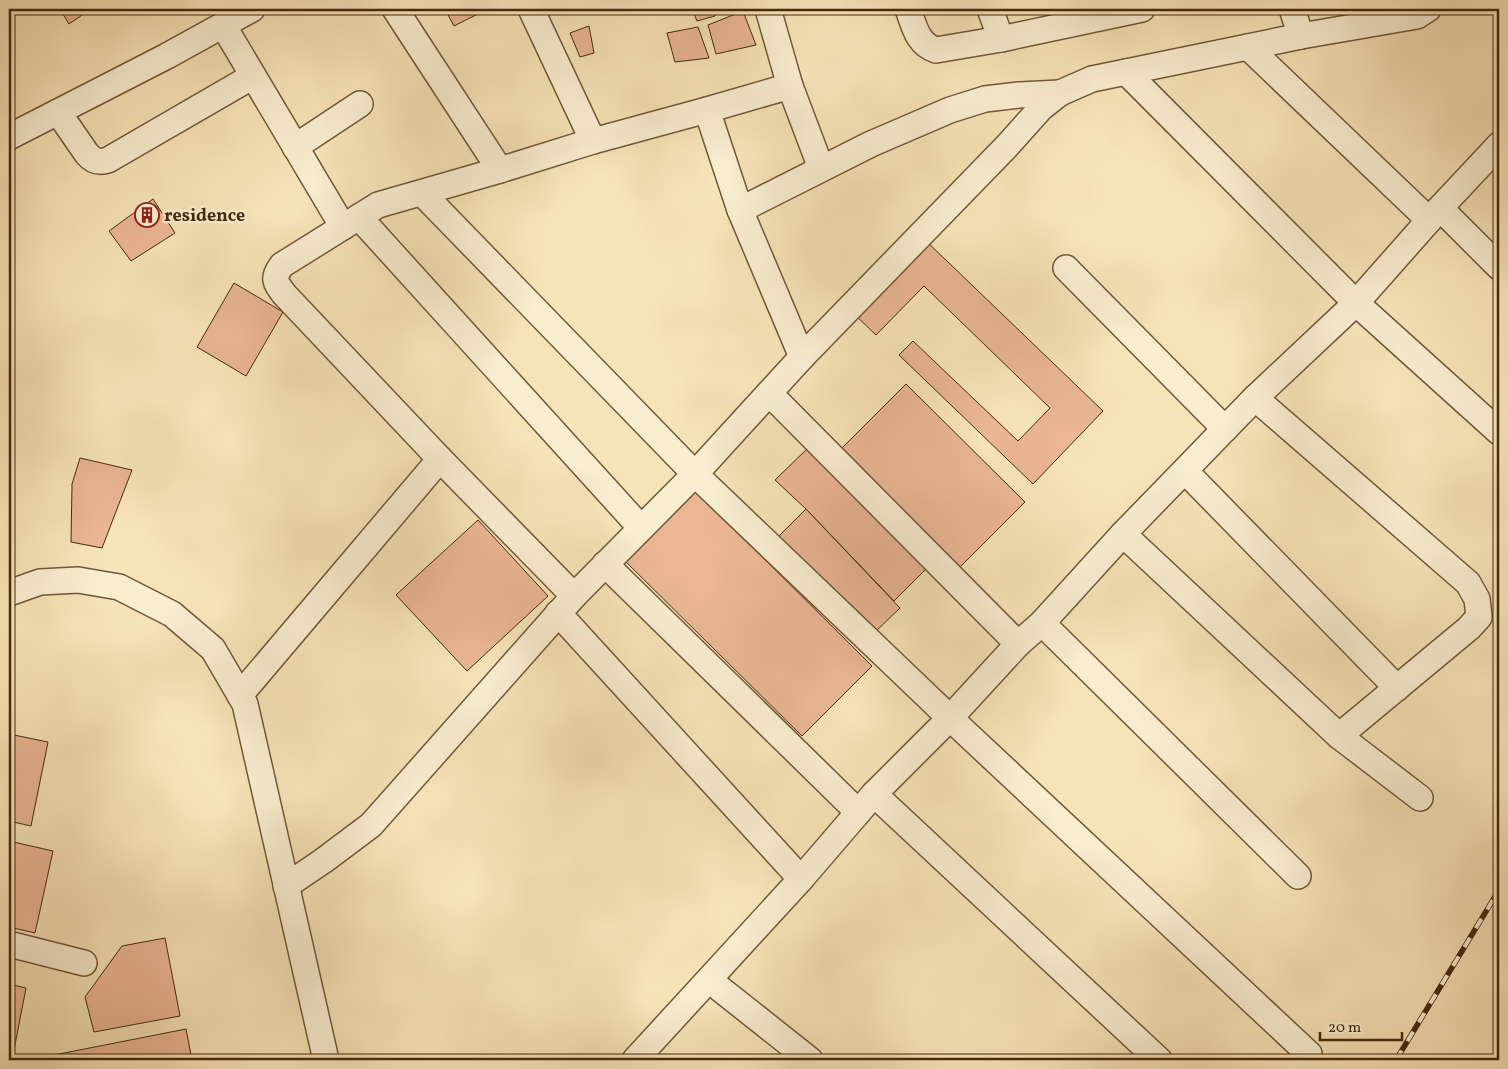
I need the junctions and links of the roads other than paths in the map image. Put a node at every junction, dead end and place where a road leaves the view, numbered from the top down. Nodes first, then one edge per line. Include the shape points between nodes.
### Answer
1 (252, 9) edge
2 (395, 9) edge
3 (531, 9) edge
4 (768, 9) edge
5 (908, 9) edge
6 (990, 9) edge
7 (1142, 9) edge
8 (1292, 9) edge
9 (1428, 9) edge
10 (223, 25) junction
11 (1301, 36) junction
12 (1000, 39) junction
13 (1248, 47) junction
14 (1126, 72) junction
15 (254, 76) junction
16 (790, 86) junction
17 (1060, 94) junction
18 (360, 104) dead end
19 (707, 110) junction
20 (58, 112) junction
21 (9, 137) edge
22 (593, 141) junction
23 (1499, 145) edge
24 (296, 147) junction
25 (821, 168) junction
26 (500, 170) junction
27 (422, 192) junction
28 (740, 210) junction
29 (1435, 214) junction
30 (351, 222) junction
31 (1499, 267) edge
32 (1066, 268) dead end
33 (1356, 303) junction
34 (802, 357) junction
35 (769, 393) junction
36 (1255, 398) junction
37 (1225, 430) junction
38 (1499, 432) edge
39 (440, 459) junction
40 (1185, 471) junction
41 (695, 474) junction
42 (642, 528) junction
43 (1123, 534) junction
44 (605, 564) junction
45 (9, 593) edge
46 (566, 605) junction
47 (1042, 622) junction
48 (1018, 644) junction
49 (1397, 688) junction
50 (240, 695) junction
51 (950, 718) junction
52 (1339, 736) junction
53 (1420, 798) dead end
54 (866, 803) junction
55 (1298, 876) dead end
56 (801, 879) junction
57 (286, 886) junction
58 (9, 944) edge
59 (84, 963) dead end
60 (709, 980) junction
61 (1309, 1054) dead end
62 (326, 1060) edge
63 (635, 1060) edge
64 (810, 1060) edge
65 (1159, 1060) edge

1 - 10 street
2 - 26 street
3 - 22 street
4 - 16 street
5 - 12 street via 920,39 936,50
6 - 12 street
7 - 12 street
8 - 11 street
9 - 11 street via 1417,16
10 - 15 street
10 - 20 street
11 - 13 street
13 - 14 street
13 - 29 street
14 - 17 street via 1092,79
14 - 33 street
15 - 20 street via 100,162 92,160
15 - 24 street
16 - 19 street
16 - 25 street
17 - 25 street via 985,99 950,110
17 - 34 street via 1041,108
18 - 24 street
19 - 22 street
19 - 28 street
20 - 21 street
22 - 26 street
23 - 29 street
24 - 30 street
25 - 28 street
26 - 27 street
27 - 30 street via 378,205
27 - 41 street
28 - 34 street
29 - 31 street
29 - 33 street
30 - 39 street via 282,265 275,277 277,285
30 - 42 street
32 - 37 street
33 - 36 street
33 - 38 street
34 - 35 street
35 - 41 street
35 - 48 street
36 - 37 street
36 - 49 street via 1468,584 1477,598 1479,616
37 - 40 street
39 - 46 street
39 - 50 street
40 - 43 street
40 - 49 street
41 - 42 street
41 - 51 street
42 - 44 street
43 - 47 street
43 - 52 street
44 - 46 street
44 - 54 street
45 - 50 street via 40,582 78,580 119,587 172,614 213,650
46 - 56 street
46 - 57 street via 371,826
47 - 48 street
47 - 55 street
48 - 51 street
49 - 52 street
50 - 57 street via 245,704
51 - 54 street
51 - 61 street
52 - 53 street
54 - 56 street
54 - 65 street
56 - 60 street
57 - 62 street
58 - 59 street
60 - 63 street
60 - 64 street

